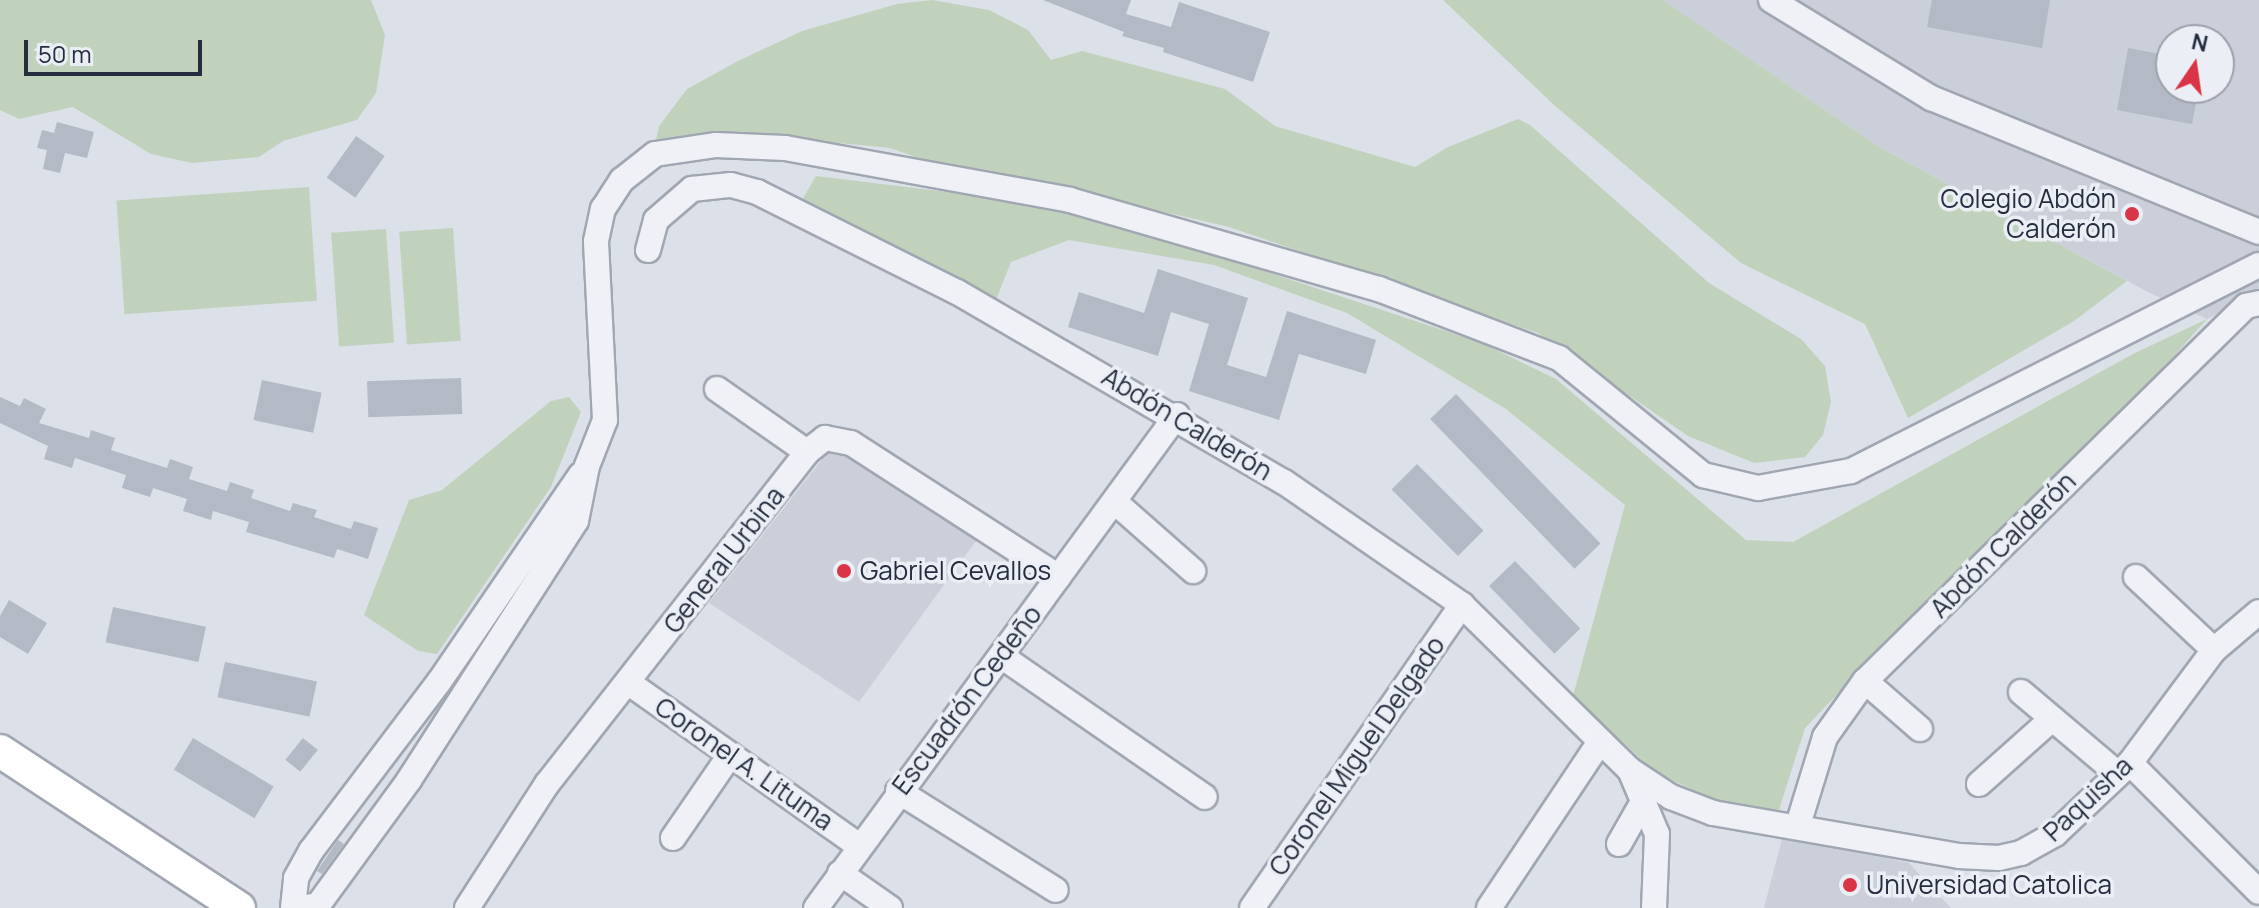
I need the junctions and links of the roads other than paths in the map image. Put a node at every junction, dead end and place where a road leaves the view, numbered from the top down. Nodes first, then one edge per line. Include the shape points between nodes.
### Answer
1 (1771, 0) edge
2 (2259, 232) edge
3 (648, 250) dead end
4 (2259, 265) edge
5 (2259, 303) edge
6 (717, 389) dead end
7 (1177, 415) junction
8 (807, 452) junction
9 (587, 466) junction
10 (1116, 503) junction
11 (1193, 571) dead end
12 (1059, 577) junction
13 (2136, 577) dead end
14 (1462, 605) junction
15 (2259, 612) edge
16 (2214, 650) junction
17 (1004, 658) junction
18 (1865, 681) junction
19 (629, 683) junction
20 (2021, 692) dead end
21 (2052, 719) junction
22 (1920, 729) dead end
23 (1599, 743) junction
24 (730, 755) junction
25 (3, 760) edge
26 (2123, 768) junction
27 (1630, 770) junction
28 (1979, 784) dead end
29 (898, 791) junction
30 (1205, 797) dead end
31 (1644, 800) junction
32 (1798, 825) junction
33 (673, 838) dead end
34 (1619, 844) dead end
35 (858, 845) junction
36 (840, 873) junction
37 (1056, 890) dead end
38 (2259, 892) edge
39 (239, 908) edge
40 (293, 908) edge
41 (301, 908) edge
42 (467, 908) edge
43 (816, 908) edge
44 (890, 908) edge
45 (1252, 908) edge
46 (1489, 908) edge
47 (1654, 908) edge

1 - 2 street via 1931,98
3 - 7 street, Abdón Calderón via 656,220 692,189 731,185 757,192 957,292
4 - 9 street via 1851,471 1758,488 1703,475 1559,358 1379,289 1070,200 785,148 716,145 655,154 622,180 603,209 596,241 605,420
5 - 18 street, Abdón Calderón via 2246,306
6 - 8 street
7 - 10 street, Escuadrón Cedeño
7 - 14 street, Abdón Calderón
8 - 12 street via 825,438 851,443
8 - 19 street, General Urbina
9 - 40 street via 439,682 311,851 296,878
9 - 41 street via 576,521 463,698 318,905
10 - 11 street
10 - 12 street, Escuadrón Cedeño
12 - 17 street, Escuadrón Cedeño
13 - 16 street
14 - 23 street, Abdón Calderón
14 - 45 street, Coronel Miguel Delgado
15 - 16 street, Paquisha
16 - 26 street, Paquisha
17 - 29 street, Escuadrón Cedeño
17 - 30 street
18 - 22 street
18 - 32 street, Abdón Calderón via 1825,737
19 - 24 street, Coronel A. Lituma
19 - 42 street, General Urbina via 547,784
20 - 21 street
21 - 26 street
21 - 28 street
23 - 27 street, Abdón Calderón
23 - 46 street
24 - 33 street
24 - 35 street, Coronel A. Lituma
25 - 39 main road
26 - 32 street, Paquisha via 2036,848 1999,858
26 - 38 street
27 - 31 street, Abdón Calderón
27 - 32 street, Paquisha via 1691,807
29 - 35 street, Escuadrón Cedeño
29 - 37 street
31 - 34 street
31 - 47 street, Abdón Calderón via 1657,834
35 - 36 street, Escuadrón Cedeño
36 - 43 street, Escuadrón Cedeño
36 - 44 street

